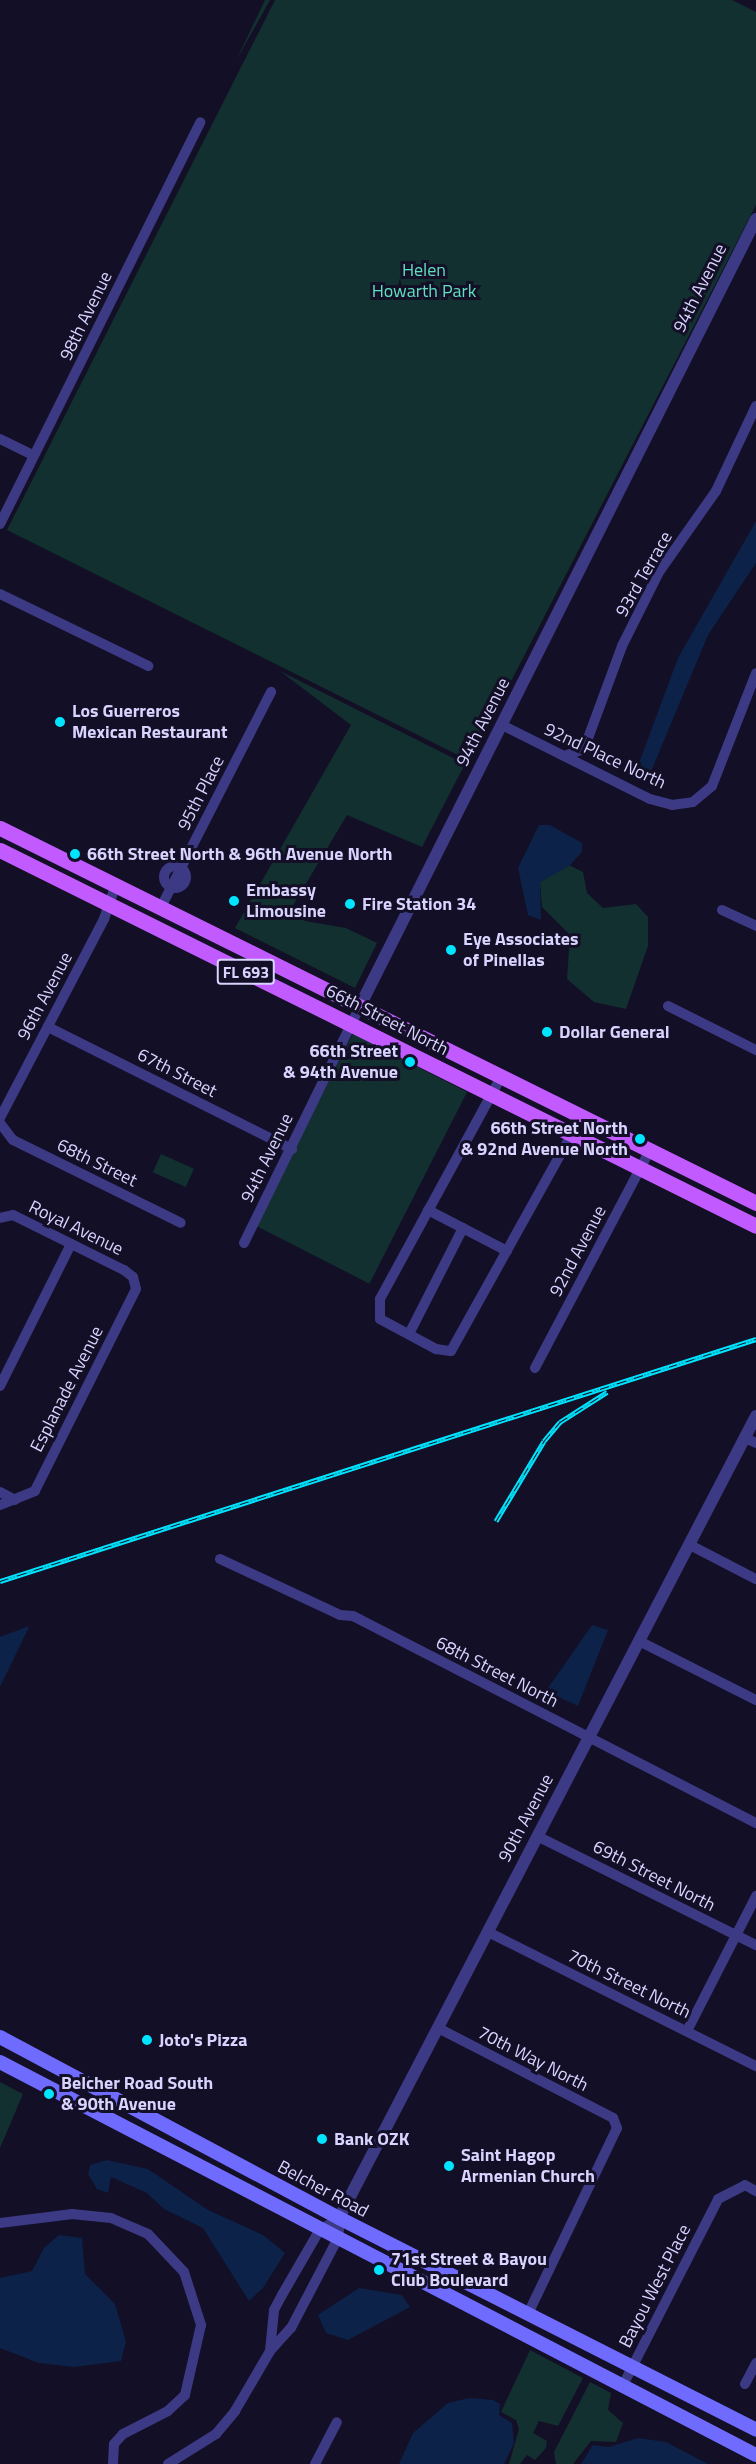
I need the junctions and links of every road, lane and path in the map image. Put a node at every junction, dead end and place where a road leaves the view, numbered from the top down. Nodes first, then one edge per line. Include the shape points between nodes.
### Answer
1 (200, 122) dead end
2 (756, 219) edge
3 (756, 406) edge
4 (0, 439) edge
5 (33, 455) junction
6 (0, 524) edge
7 (0, 594) edge
8 (148, 666) dead end
9 (756, 673) edge
10 (271, 692) dead end
11 (502, 725) junction
12 (567, 755) junction
13 (0, 828) edge
14 (0, 850) edge
15 (115, 887) junction
16 (108, 903) junction
17 (160, 909) junction
18 (722, 910) dead end
19 (756, 926) edge
20 (360, 1006) junction
21 (668, 1006) dead end
22 (352, 1023) junction
23 (48, 1027) junction
24 (756, 1050) edge
25 (501, 1077) junction
26 (492, 1094) junction
27 (0, 1123) edge
28 (572, 1134) junction
29 (292, 1149) junction
30 (650, 1150) junction
31 (639, 1168) junction
32 (756, 1203) edge
33 (428, 1210) junction
34 (0, 1218) edge
35 (181, 1223) dead end
36 (756, 1226) edge
37 (463, 1228) junction
38 (244, 1243) dead end
39 (71, 1244) junction
40 (507, 1251) junction
41 (124, 1270) joint
42 (409, 1334) junction
43 (535, 1368) dead end
44 (0, 1386) edge
45 (756, 1416) edge
46 (751, 1441) edge
47 (0, 1492) edge
48 (15, 1500) junction
49 (0, 1505) edge
50 (690, 1545) junction
51 (220, 1559) dead end
52 (756, 1579) edge
53 (639, 1641) junction
54 (756, 1700) edge
55 (589, 1738) junction
56 (756, 1823) edge
57 (537, 1836) junction
58 (756, 1896) edge
59 (488, 1932) junction
60 (736, 1935) junction
61 (756, 1946) edge
62 (438, 2028) junction
63 (687, 2031) junction
64 (0, 2037) edge
65 (0, 2062) edge
66 (756, 2066) edge
67 (756, 2191) edge
68 (339, 2218) junction
69 (0, 2223) edge
70 (319, 2230) junction
71 (337, 2240) junction
72 (293, 2279) junction
73 (312, 2289) junction
74 (528, 2314) junction
75 (270, 2351) junction
76 (756, 2364) edge
77 (632, 2367) junction
78 (745, 2384) dead end
79 (622, 2387) junction
80 (337, 2422) dead end
81 (756, 2430) edge
82 (756, 2455) edge
83 (113, 2464) edge
84 (168, 2464) edge
85 (315, 2464) edge

1 - 5 street, 98th Avenue
2 - 11 street, 94th Avenue
3 - 12 street, 93rd Terrace via 716,492 649,593 584,749
4 - 5 street
5 - 6 street, 98th Avenue
7 - 8 street
9 - 12 street, 92nd Place North via 712,786 693,802 672,805 650,799
10 - 17 street, 95th Place
11 - 12 street, 92nd Place North
11 - 20 street, 94th Avenue
13 - 15 main road, 66th Street North / FL 693
14 - 16 main road, 66th Street North / FL 693
15 - 16 street, 96th Avenue
15 - 17 main road, 66th Street North / FL 693
16 - 22 main road, 66th Street North / FL 693
16 - 23 street, 96th Avenue
17 - 20 main road, 66th Street North / FL 693
18 - 19 street
20 - 22 street, 94th Avenue
20 - 25 main road, 66th Street North / FL 693
21 - 24 street
22 - 26 main road, 66th Street North / FL 693
22 - 29 street, 94th Avenue
23 - 27 street, 96th Avenue
23 - 29 street, 67th Street
25 - 26 street
25 - 30 main road, 66th Street North / FL 693
26 - 28 main road, 66th Street North / FL 693
26 - 33 street
27 - 35 street, 68th Street via 13,1140
28 - 31 main road, 66th Street North / FL 693
28 - 40 street
29 - 38 street, 94th Avenue
30 - 31 street, 92nd Avenue
30 - 32 main road, 66th Street North / FL 693
31 - 36 main road, 66th Street North / FL 693
31 - 43 street, 92nd Avenue
33 - 37 street
33 - 42 street via 377,1306 380,1318
34 - 39 street, Royal Avenue via 13,1215
37 - 40 street
37 - 42 street
39 - 41 street, Royal Avenue
39 - 44 street
40 - 42 street via 451,1351
41 - 48 street, Esplanade Avenue via 133,1277 136,1289 35,1491
45 - 46 street, 90th Avenue
46 - 50 street, 90th Avenue
47 - 48 street
48 - 49 street, Esplanade Avenue
50 - 52 street
50 - 53 street, 90th Avenue
51 - 55 street, 68th Street North via 340,1615 353,1616
53 - 54 street
53 - 55 street, 90th Avenue
55 - 56 street, 68th Street North
55 - 57 street, 90th Avenue
57 - 59 street, 90th Avenue
57 - 60 street, 69th Street North
58 - 60 street
59 - 62 street, 90th Avenue
59 - 63 street, 70th Street North
60 - 61 street, 69th Street North
60 - 63 street
62 - 68 street, 90th Avenue
62 - 74 street, 70th Way North via 613,2118 615,2142
63 - 66 street, 70th Street North
64 - 68 main road, Belcher Road
65 - 70 main road
67 - 77 street, Bayou West Place via 745,2185 718,2199
68 - 70 street
68 - 71 street, 90th Avenue
68 - 74 main road, Belcher Road
69 - 83 street via 72,2214 111,2218 148,2234 184,2272 201,2325 184,2395 168,2410 123,2434 114,2444
70 - 71 main road
70 - 72 street
71 - 73 street
71 - 79 main road
72 - 73 street
72 - 75 street via 274,2310
73 - 75 street via 291,2328
74 - 77 main road, Belcher Road
75 - 84 street via 250,2390 216,2434
76 - 78 street
77 - 79 street, Bayou West Place
77 - 81 main road, Belcher Road
79 - 82 main road
80 - 85 street

